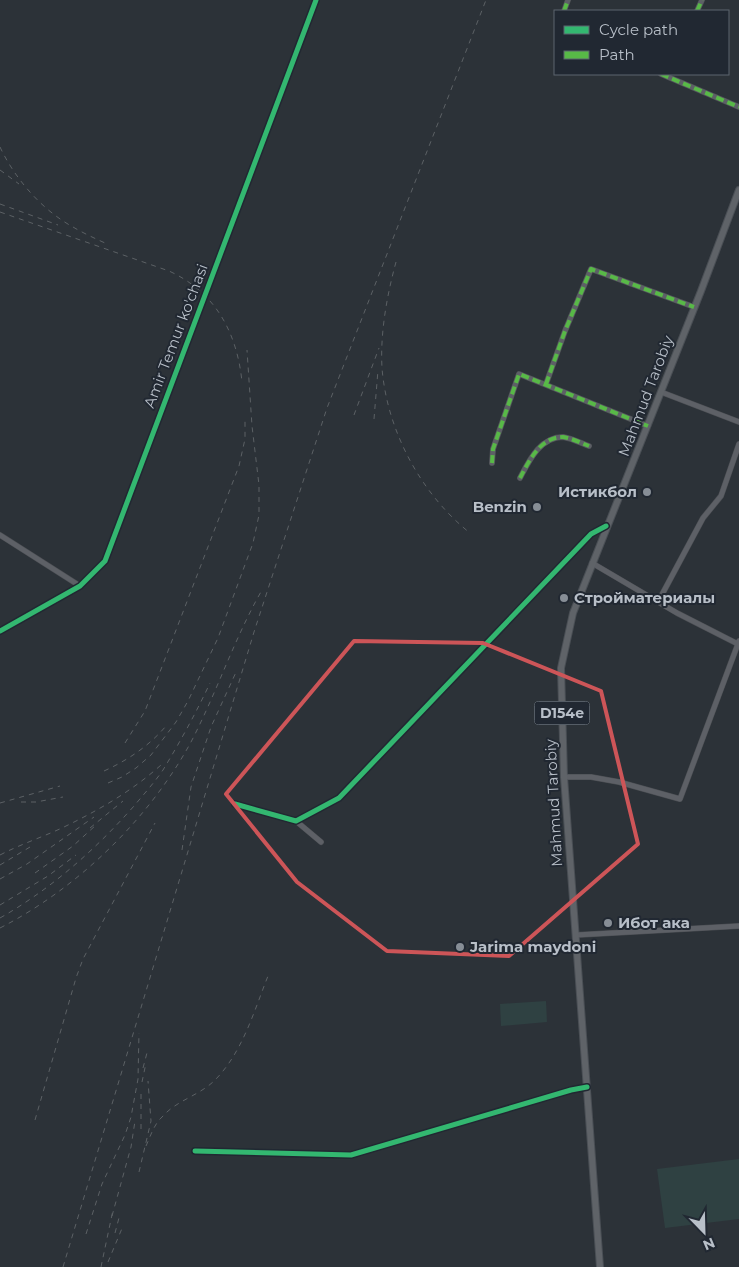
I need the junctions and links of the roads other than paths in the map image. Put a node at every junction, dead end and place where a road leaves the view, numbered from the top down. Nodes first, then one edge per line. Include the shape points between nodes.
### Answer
1 (316, 0) edge
2 (672, 76) edge
3 (739, 107) edge
4 (739, 190) edge
5 (694, 307) junction
6 (546, 384) junction
7 (661, 392) junction
8 (739, 422) edge
9 (648, 426) junction
10 (739, 444) edge
11 (589, 446) dead end
12 (492, 463) dead end
13 (520, 478) dead end
14 (606, 526) junction
15 (0, 535) edge
16 (592, 563) junction
17 (80, 586) junction
18 (658, 602) junction
19 (0, 631) edge
20 (738, 643) edge
21 (564, 777) junction
22 (235, 804) dead end
23 (296, 821) junction
24 (321, 842) dead end
25 (739, 926) edge
26 (576, 935) junction
27 (587, 1087) junction
28 (195, 1151) dead end
29 (600, 1267) edge

1 - 17 street, Amir Temur ko'chasi via 105,561
2 - 3 street
4 - 5 main road, Mahmud Tarobiy / D154e
5 - 6 street via 591,269
5 - 7 main road, Mahmud Tarobiy / D154e
6 - 9 street
6 - 12 street via 519,374 493,449
7 - 8 street
7 - 9 main road, Mahmud Tarobiy / D154e
9 - 14 main road, Mahmud Tarobiy / D154e
10 - 18 street via 721,496 703,518
11 - 13 street via 565,437 551,440 539,447
14 - 16 main road, Mahmud Tarobiy / D154e
14 - 23 street via 589,535 339,798
15 - 17 street
16 - 18 street
16 - 21 main road, Mahmud Tarobiy / D154e via 573,612 561,668
17 - 19 street, Amir Temur ko'chasi
18 - 20 street
20 - 21 street via 680,799 615,781
21 - 26 main road, Mahmud Tarobiy / D154e
22 - 23 street
23 - 24 street
25 - 26 street
26 - 27 main road, Mahmud Tarobiy / D154e
27 - 28 street via 351,1155
27 - 29 main road, Mahmud Tarobiy / D154e

